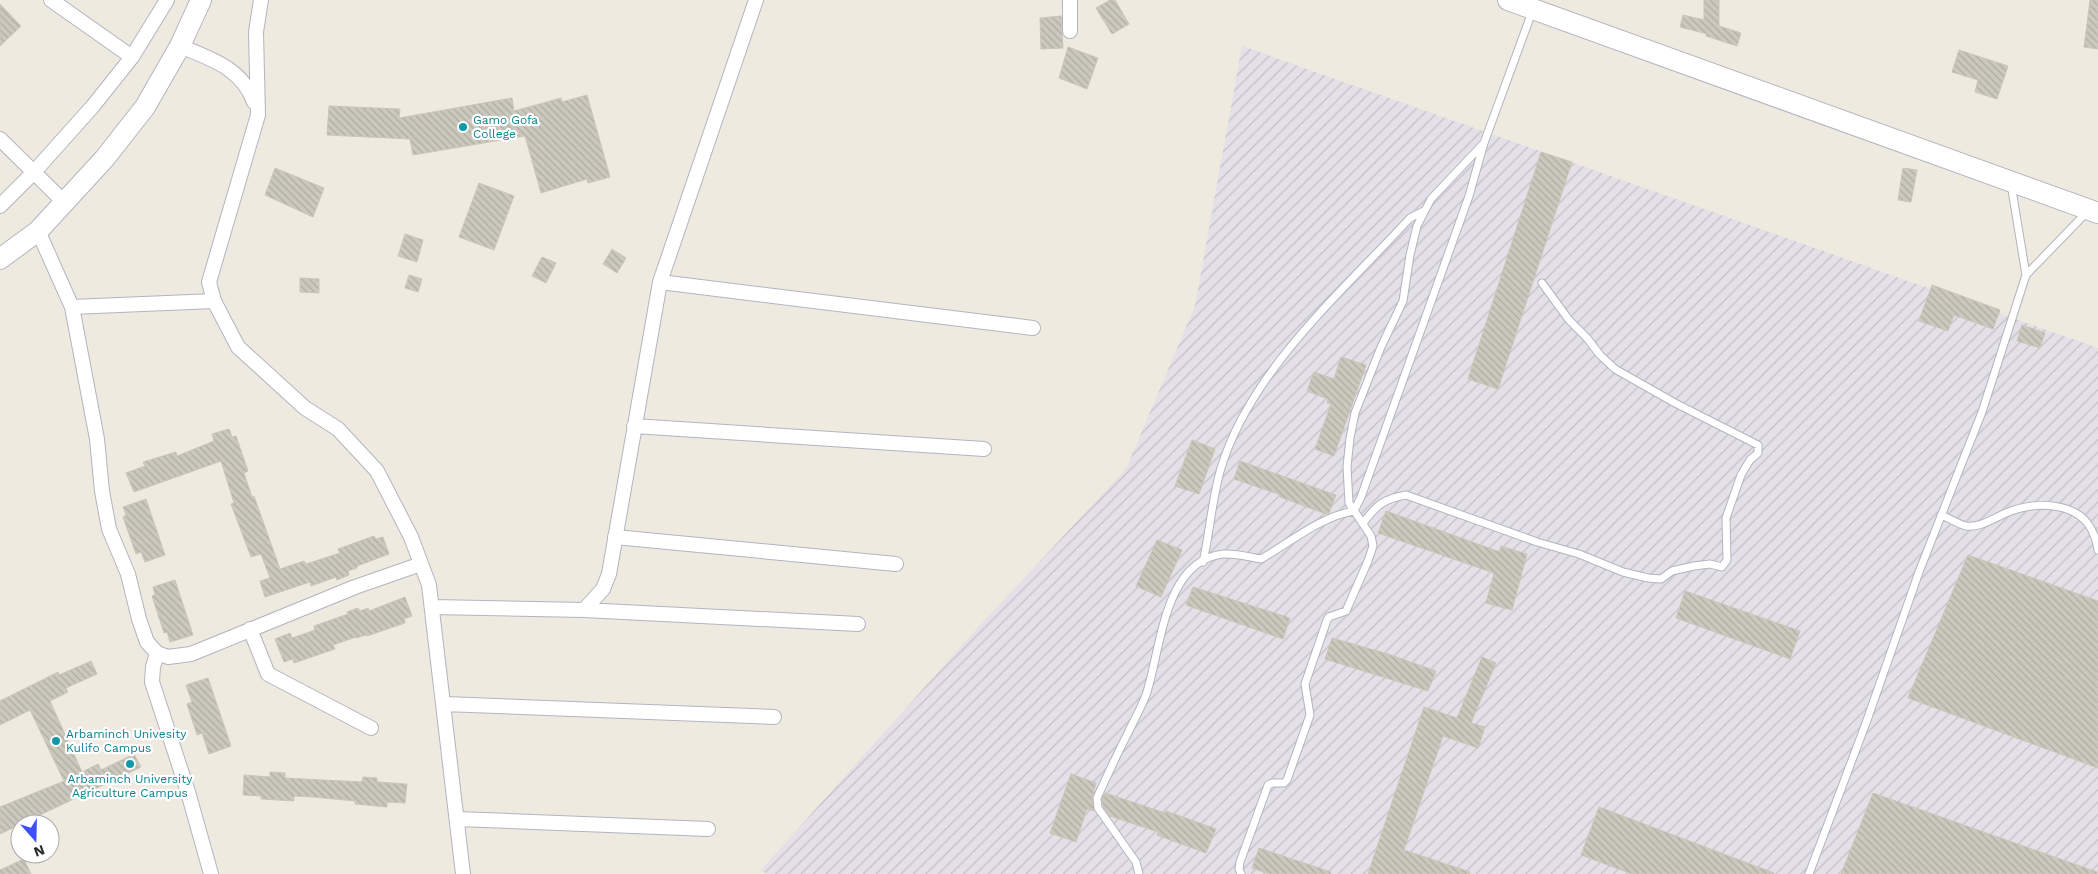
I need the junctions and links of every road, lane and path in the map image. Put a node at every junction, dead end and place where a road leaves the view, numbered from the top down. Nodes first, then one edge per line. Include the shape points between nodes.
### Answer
1 (51, 0) edge
2 (167, 0) edge
3 (201, 0) edge
4 (261, 0) edge
5 (756, 0) edge
6 (1070, 0) edge
7 (1508, 0) edge
8 (1533, 9) junction
9 (1070, 31) dead end
10 (180, 46) junction
11 (132, 57) junction
12 (258, 115) junction
13 (0, 139) edge
14 (1484, 143) junction
15 (34, 172) junction
16 (2011, 182) junction
17 (64, 203) junction
18 (0, 206) edge
19 (1424, 211) junction
20 (2094, 212) edge
21 (38, 230) junction
22 (0, 259) edge
23 (2026, 275) junction
24 (660, 282) junction
25 (1542, 283) dead end
26 (214, 301) junction
27 (72, 307) junction
28 (1033, 328) dead end
29 (634, 426) junction
30 (984, 449) dead end
31 (1354, 511) junction
32 (1941, 515) junction
33 (1362, 523) junction
34 (615, 537) junction
35 (2098, 550) edge
36 (1203, 562) junction
37 (421, 564) junction
38 (896, 564) dead end
39 (432, 607) junction
40 (584, 610) junction
41 (858, 624) dead end
42 (250, 629) junction
43 (157, 653) junction
44 (444, 704) junction
45 (774, 717) dead end
46 (371, 728) dead end
47 (457, 819) junction
48 (708, 829) dead end
49 (211, 874) edge
50 (463, 874) edge
51 (1139, 874) edge
52 (1241, 874) edge
53 (1809, 874) edge

1 - 11 street
2 - 11 street
3 - 10 street
4 - 12 street via 256,32
5 - 24 street
6 - 9 street
7 - 8 street
8 - 14 lane
8 - 16 street
10 - 12 street via 221,63 235,74 249,88
10 - 17 street via 145,107 106,158
11 - 15 street
12 - 26 street via 209,282
13 - 15 street
14 - 19 lane via 1431,199
14 - 31 lane via 1469,196
15 - 17 street
15 - 18 street
16 - 20 street
16 - 23 lane
17 - 21 street
19 - 31 lane via 1410,255 1403,301 1355,413 1347,466 1349,504
19 - 36 lane via 1410,218 1324,308 1250,401 1221,468
20 - 23 lane
21 - 22 street
21 - 27 street
23 - 32 lane via 1982,412
24 - 28 street
24 - 29 street
25 - 33 lane via 1569,320 1615,369 1758,445 1758,454 1740,475 1726,518 1727,560 1722,567 1710,564 1694,566 1661,579 1648,578 1406,495 1390,498 1374,508
26 - 27 street
26 - 37 street via 238,347 305,408 338,429 377,471 411,537
27 - 43 street via 98,439 109,529 128,574 147,642
29 - 30 street
29 - 34 street
31 - 33 lane
31 - 36 lane via 1317,523 1261,559 1222,554
32 - 35 lane via 1967,526 2043,504 2068,509 2082,518 2094,534
32 - 53 lane
33 - 52 lane via 1371,536 1373,546 1368,561 1346,611 1327,620 1305,684 1310,715 1287,780 1284,784 1268,784 1240,862
34 - 38 street
34 - 40 street via 603,589
36 - 51 lane via 1187,572 1172,597 1145,698 1098,798 1098,808 1136,862
37 - 39 street via 429,585
37 - 42 street
39 - 40 street
39 - 44 street
40 - 41 street
42 - 43 street via 191,654 168,658
42 - 46 street via 268,674
43 - 49 street via 152,682
44 - 45 street
44 - 47 street
47 - 48 street
47 - 50 street

